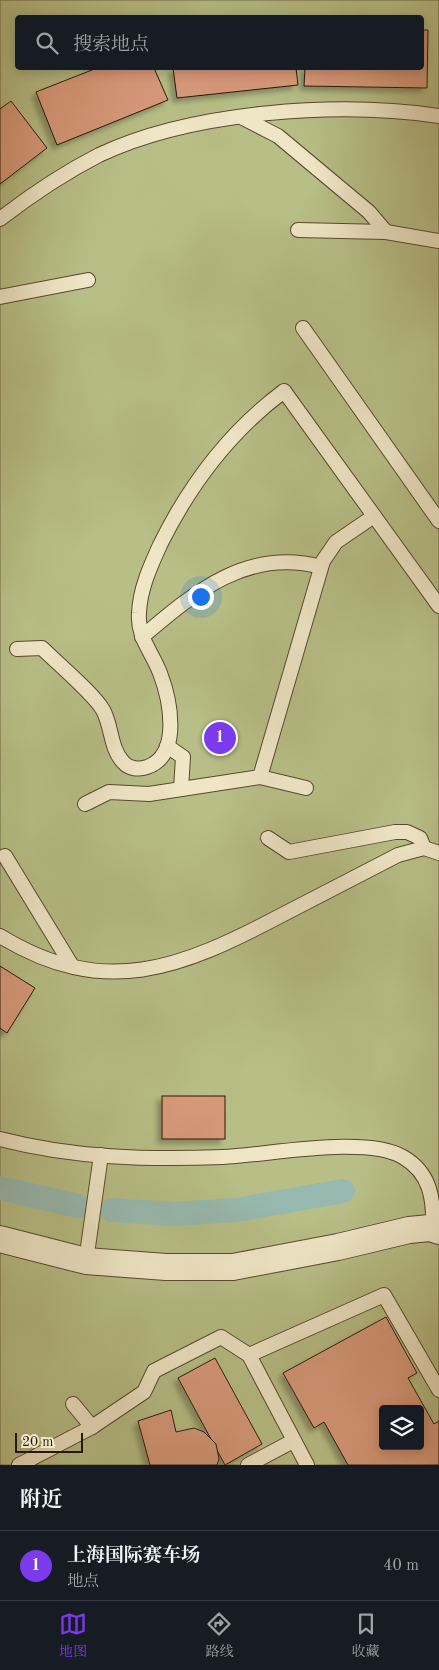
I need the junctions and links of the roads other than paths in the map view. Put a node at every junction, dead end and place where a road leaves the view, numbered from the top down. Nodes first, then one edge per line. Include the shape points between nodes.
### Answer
1 (439, 116) edge
2 (243, 118) junction
3 (0, 219) edge
4 (298, 230) dead end
5 (386, 232) junction
6 (439, 241) edge
7 (88, 280) dead end
8 (0, 298) edge
9 (303, 328) dead end
10 (374, 516) junction
11 (439, 520) edge
12 (320, 567) junction
13 (439, 606) edge
14 (142, 637) junction
15 (17, 648) dead end
16 (167, 746) junction
17 (260, 777) junction
18 (306, 788) dead end
19 (181, 789) junction
20 (85, 804) dead end
21 (268, 838) dead end
22 (424, 848) junction
23 (439, 853) edge
24 (5, 856) dead end
25 (0, 936) edge
26 (72, 966) junction
27 (0, 1139) edge
28 (101, 1155) junction
29 (436, 1230) edge
30 (0, 1239) edge
31 (86, 1261) junction
32 (249, 1355) junction
33 (439, 1390) edge
34 (73, 1404) dead end
35 (92, 1427) junction
36 (293, 1442) junction
37 (19, 1465) edge
38 (248, 1465) edge
39 (307, 1465) edge

1 - 2 lane via 324,110
2 - 3 lane via 183,126 100,155 65,174
2 - 5 lane via 278,136 369,212
4 - 5 lane
5 - 6 lane
7 - 8 lane
9 - 11 lane
10 - 12 lane via 336,542
10 - 13 lane
10 - 14 lane via 284,391 234,435 207,466 174,517 148,571 141,596 139,625
12 - 14 lane via 292,562 263,564 232,574 188,598
12 - 17 lane
14 - 16 lane via 166,692 170,724
15 - 16 lane via 42,648 101,707 118,755 126,766 142,769 150,766 158,762
16 - 19 lane via 183,757
17 - 18 lane
17 - 19 lane
19 - 20 lane via 142,794 110,792
21 - 22 lane via 289,852 407,832 420,838
22 - 23 lane
22 - 26 lane via 398,855 241,936 178,963 133,971
24 - 26 lane
25 - 26 lane via 42,957
27 - 28 lane via 31,1147
28 - 29 lane via 224,1157 360,1146 386,1149 404,1157 429,1185
28 - 31 lane
29 - 31 street via 409,1230 232,1267
30 - 31 street
32 - 33 lane via 384,1296
32 - 35 lane via 221,1337 154,1371 144,1392
32 - 36 lane
34 - 35 lane
35 - 37 lane
36 - 38 lane
36 - 39 lane

